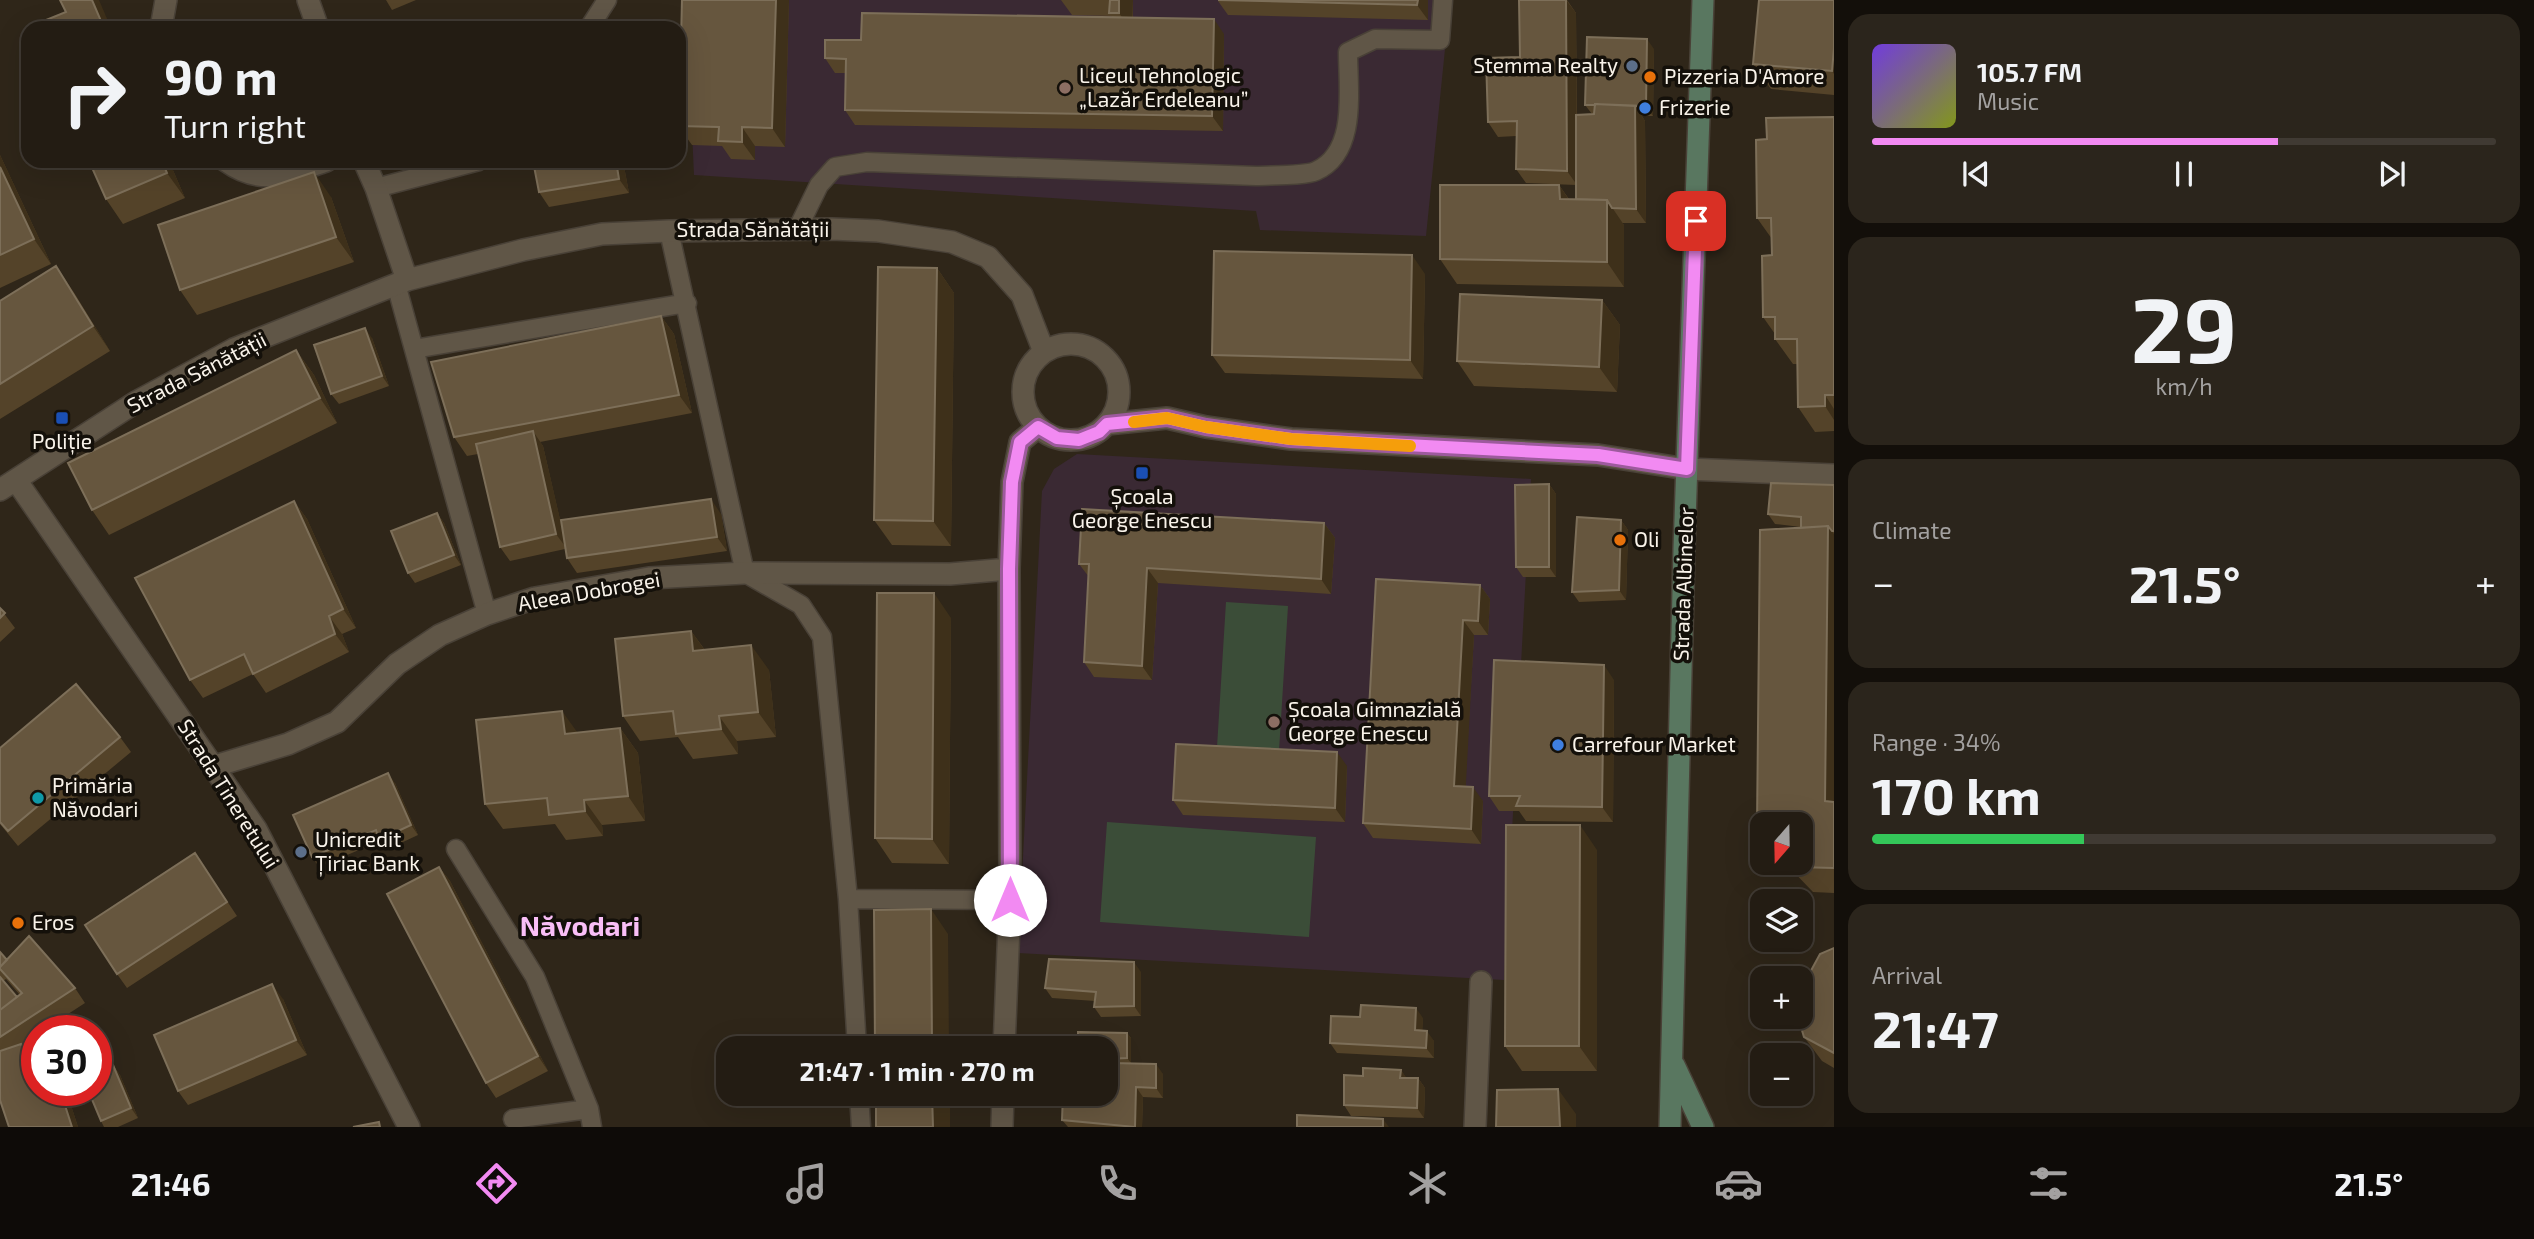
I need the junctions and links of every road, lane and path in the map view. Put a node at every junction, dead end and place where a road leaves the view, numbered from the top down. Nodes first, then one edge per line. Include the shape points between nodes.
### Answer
1 (166, 0) edge
2 (308, 0) edge
3 (607, 0) edge
4 (1443, 0) edge
5 (1703, 0) edge
6 (162, 21) edge
7 (316, 21) edge
8 (594, 21) edge
9 (235, 168) edge
10 (305, 168) edge
11 (367, 168) edge
12 (452, 168) edge
13 (376, 188) junction
14 (798, 228) junction
15 (669, 231) junction
16 (402, 282) junction
17 (687, 303) junction
18 (414, 349) junction
19 (1044, 352) junction
20 (1107, 424) junction
21 (1038, 427) junction
22 (1687, 469) junction
23 (1834, 475) edge
24 (8, 485) edge
25 (1009, 569) junction
26 (745, 573) junction
27 (486, 614) junction
28 (215, 766) junction
29 (456, 849) dead end
30 (848, 900) junction
31 (1010, 900) junction
32 (1481, 982) dead end
33 (856, 1036) edge
34 (1004, 1036) edge
35 (1672, 1060) junction
36 (860, 1106) edge
37 (1003, 1106) edge
38 (589, 1109) junction
39 (513, 1119) dead end
40 (409, 1127) edge
41 (592, 1127) edge
42 (861, 1127) edge
43 (1002, 1127) edge
44 (1475, 1127) edge
45 (1670, 1127) edge
46 (1703, 1127) edge

1 - 6 street
2 - 7 street
3 - 8 lane
4 - 14 lane via 1440,40 1375,39 1349,52 1347,127 1334,158 1315,172 1256,176 867,162 835,167 819,185
5 - 22 street, Strada Albinelor
9 - 10 street via 276,177
11 - 13 street
12 - 13 lane
13 - 16 street
14 - 15 street, Strada Sănătății
14 - 19 street, Strada Sănătății via 921,237 952,242 988,257 1022,295
15 - 16 street, Strada Sănătății via 602,234
15 - 17 lane
16 - 18 lane
16 - 24 street, Strada Sănătății via 234,349 136,402
17 - 18 lane
17 - 26 lane
18 - 27 lane
19 - 20 street via 1074,344 1102,355 1112,367 1120,396
19 - 21 street via 1034,362 1023,388 1024,403
20 - 21 street via 1079,440 1057,438
20 - 22 street via 1167,418 1291,439 1598,455
21 - 25 street via 1020,442 1012,482
22 - 23 street
22 - 35 street, Strada Albinelor
24 - 28 street, Strada Tineretului
25 - 26 street, Aleea Dobrogei via 950,574
25 - 31 street
26 - 27 street, Aleea Dobrogei via 649,578 536,598
26 - 30 lane via 801,605 822,637
27 - 28 street, Aleea Dobrogei via 440,635 397,664 337,722 288,744
28 - 40 street, Strada Tineretului via 256,829
29 - 38 lane via 535,977
30 - 31 lane
30 - 33 lane
31 - 34 street
32 - 44 street
35 - 45 street, Strada Albinelor
35 - 46 street
36 - 42 lane
37 - 43 street
38 - 39 lane
38 - 41 lane

